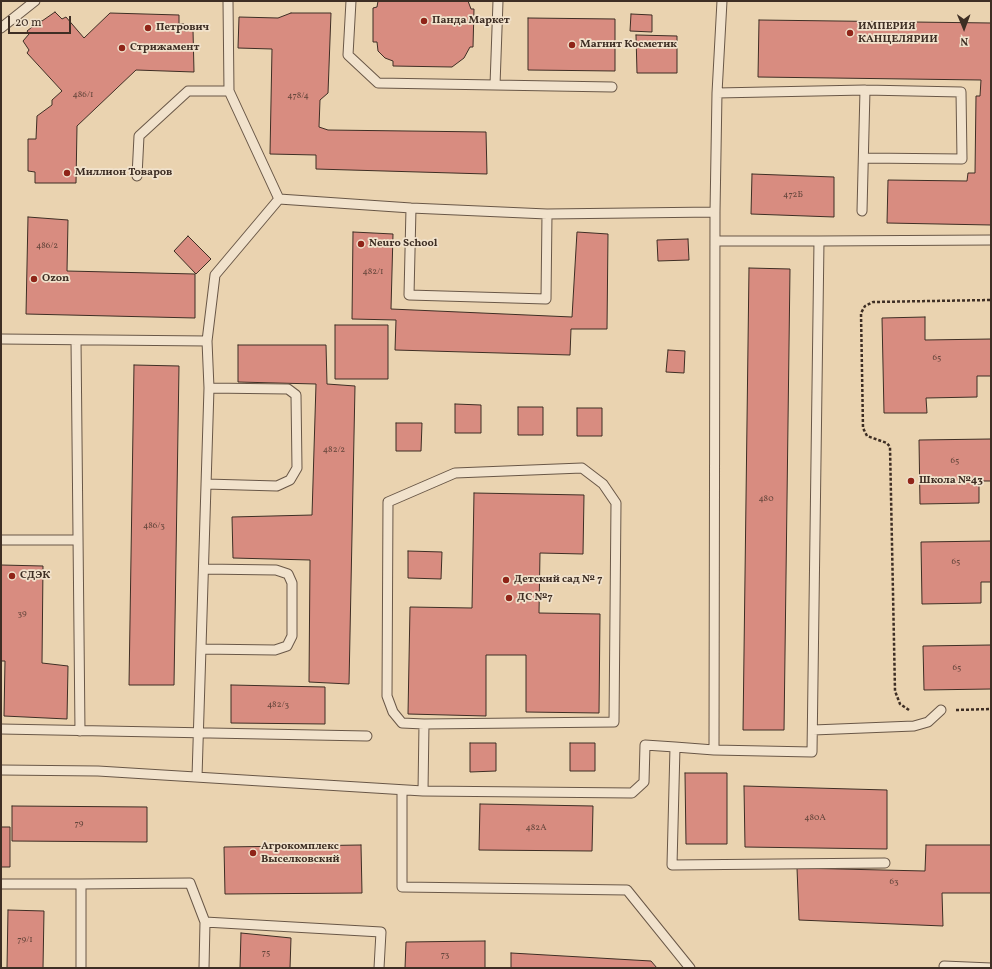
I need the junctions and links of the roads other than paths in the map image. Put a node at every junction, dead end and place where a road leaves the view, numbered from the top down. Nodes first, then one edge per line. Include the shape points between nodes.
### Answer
1 (34, 1) edge
2 (228, 1) edge
3 (351, 1) edge
4 (498, 1) edge
5 (722, 1) edge
6 (1, 28) edge
7 (495, 84) junction
8 (612, 87) dead end
9 (865, 90) junction
10 (229, 91) junction
11 (717, 93) junction
12 (865, 158) junction
13 (137, 176) dead end
14 (279, 199) junction
15 (411, 208) junction
16 (862, 211) dead end
17 (715, 212) junction
18 (548, 214) junction
19 (991, 240) edge
20 (716, 241) junction
21 (819, 241) junction
22 (1, 339) edge
23 (76, 340) junction
24 (207, 341) junction
25 (209, 388) junction
26 (206, 484) junction
27 (1, 540) edge
28 (78, 540) junction
29 (204, 569) junction
30 (201, 649) junction
31 (941, 710) road end
32 (424, 724) junction
33 (1, 729) edge
34 (80, 730) junction
35 (813, 730) junction
36 (198, 733) junction
37 (367, 736) dead end
38 (675, 747) junction
39 (714, 750) junction
40 (1, 770) edge
41 (197, 777) junction
42 (402, 790) junction
43 (423, 791) junction
44 (885, 863) dead end
45 (1, 884) edge
46 (81, 884) junction
47 (205, 922) junction
48 (944, 966) dead end
49 (81, 968) edge
50 (204, 968) edge
51 (379, 968) edge
52 (690, 968) edge
53 (991, 968) edge

1 - 6 lane
2 - 10 lane
3 - 7 lane via 348,56 378,83
4 - 7 lane
5 - 11 lane
7 - 8 lane
9 - 11 lane
9 - 12 lane
9 - 12 lane via 961,92 962,159
10 - 13 lane via 188,91 139,136
10 - 14 lane
11 - 17 lane
12 - 16 lane
14 - 15 lane
14 - 24 lane via 215,275
15 - 18 lane
15 - 18 lane via 409,294 546,299
17 - 18 lane
17 - 20 lane
19 - 21 lane
20 - 21 lane
20 - 39 lane
21 - 35 lane
22 - 23 lane
23 - 24 lane
23 - 28 lane
24 - 25 lane
25 - 26 lane
25 - 26 lane via 288,389 296,395 297,468 290,480 277,486
26 - 29 lane
27 - 28 lane
28 - 34 lane
29 - 30 lane
29 - 30 lane via 276,570 288,574 292,583 292,636 287,646 275,650
30 - 36 lane
31 - 35 lane via 928,722 914,726
32 - 32 lane via 402,723 393,712 387,696 388,502 455,473 582,468 603,484 616,502 614,722
32 - 43 lane
33 - 34 lane
34 - 36 lane
35 - 39 lane via 812,752
36 - 37 lane
36 - 41 lane
38 - 39 lane
38 - 43 lane via 645,745 644,782 632,793
38 - 44 lane via 672,865
40 - 41 lane via 98,771
41 - 42 lane
42 - 43 lane
42 - 52 lane via 402,887 627,890
45 - 46 lane
46 - 47 lane via 190,883
46 - 49 lane
47 - 50 lane
47 - 51 lane via 381,932
48 - 53 lane

